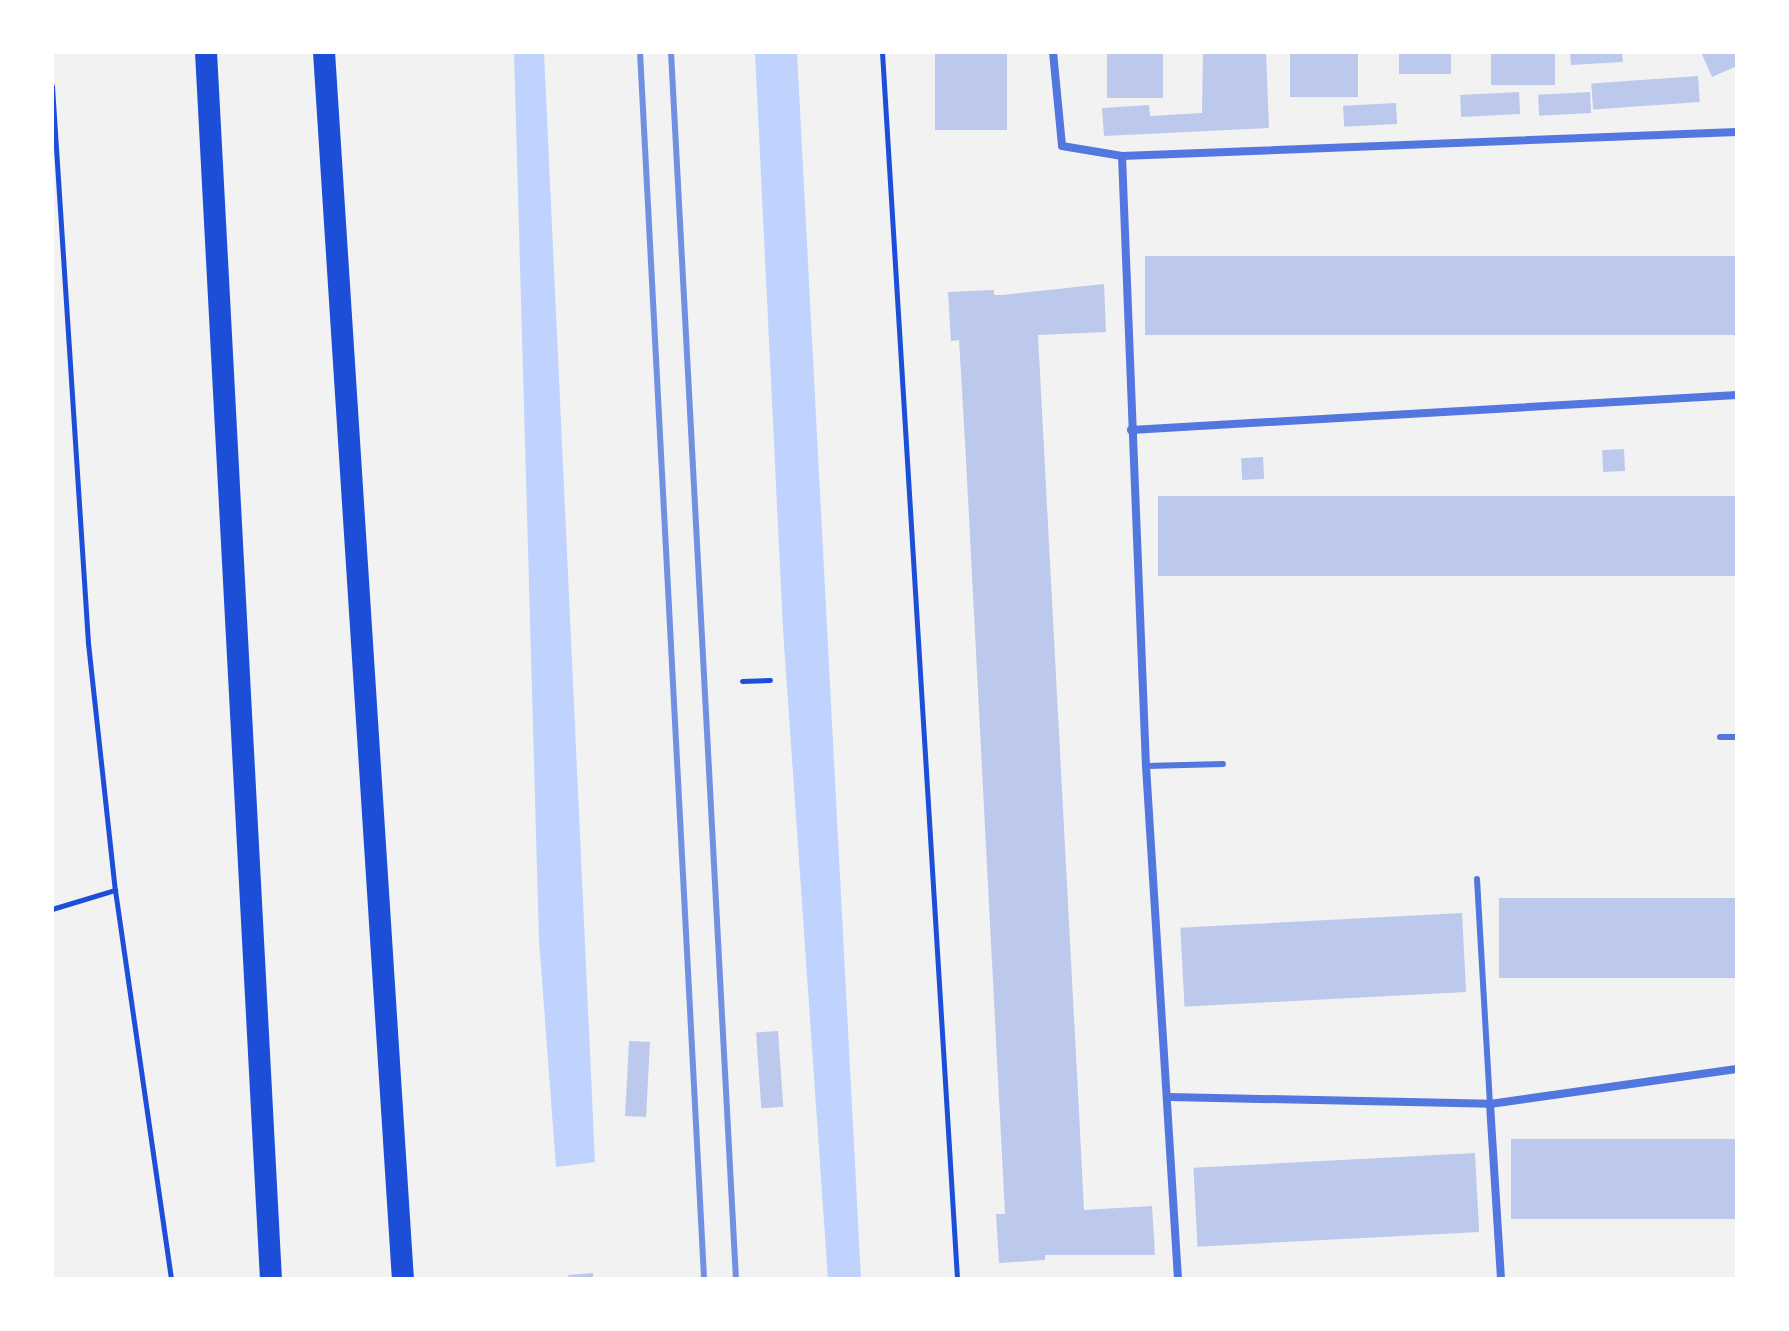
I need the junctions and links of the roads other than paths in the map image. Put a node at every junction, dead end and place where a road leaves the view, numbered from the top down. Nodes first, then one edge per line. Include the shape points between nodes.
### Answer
1 (206, 52) edge
2 (324, 52) edge
3 (1053, 52) edge
4 (1737, 132) edge
5 (1122, 156) junction
6 (1737, 395) edge
7 (1131, 430) junction
8 (1720, 737) dead end
9 (1737, 737) edge
10 (1223, 764) dead end
11 (1146, 766) junction
12 (1477, 879) dead end
13 (1737, 1069) edge
14 (1169, 1097) junction
15 (1490, 1104) junction
16 (271, 1279) edge
17 (403, 1279) edge
18 (1178, 1279) edge
19 (1501, 1279) edge

1 - 16 highway
2 - 17 highway
3 - 5 street via 1062,146
4 - 5 street
5 - 7 street
6 - 7 street
7 - 11 street
8 - 9 lane
10 - 11 lane
11 - 14 street
12 - 15 lane
13 - 15 street
14 - 15 street
14 - 18 street
15 - 19 street

